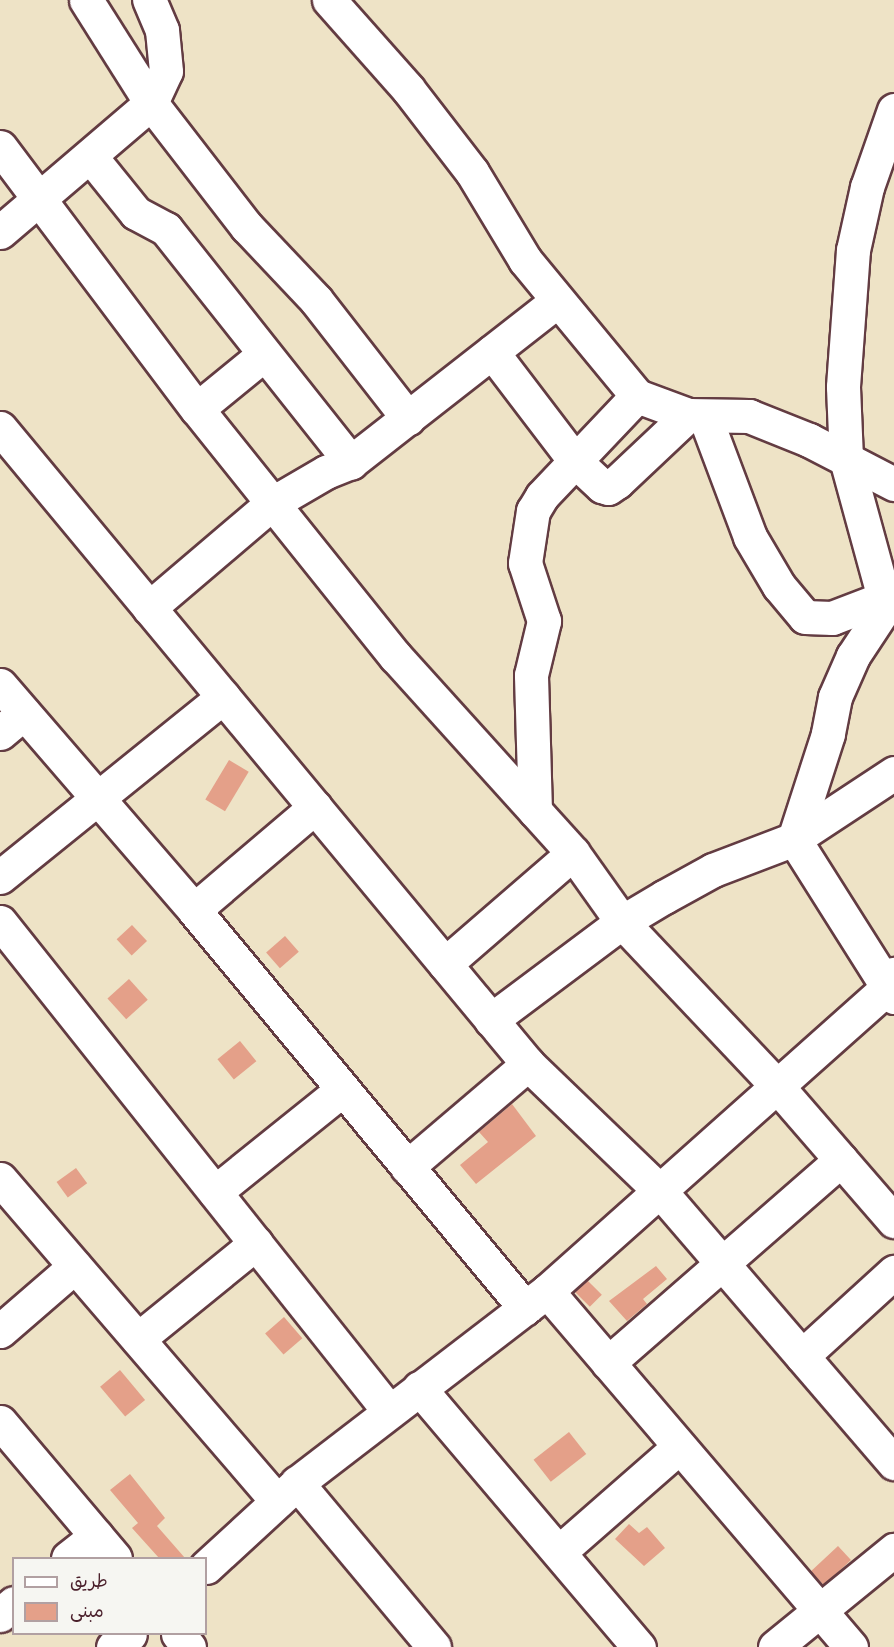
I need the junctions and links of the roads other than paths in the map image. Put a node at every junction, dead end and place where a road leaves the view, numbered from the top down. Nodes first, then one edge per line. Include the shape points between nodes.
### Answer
1 (86, 0) edge
2 (149, 0) edge
3 (329, 0) edge
4 (152, 103) junction
5 (894, 110) edge
6 (0, 147) edge
7 (90, 156) junction
8 (39, 199) junction
9 (0, 232) edge
10 (557, 301) junction
11 (492, 352) junction
12 (263, 355) junction
13 (637, 396) junction
14 (197, 409) junction
15 (696, 416) junction
16 (408, 418) junction
17 (0, 428) edge
18 (846, 459) junction
19 (575, 461) junction
20 (351, 462) junction
21 (894, 484) edge
22 (272, 504) junction
23 (884, 598) junction
24 (149, 608) junction
25 (0, 685) edge
26 (223, 697) junction
27 (12, 723) edge
28 (894, 772) edge
29 (98, 799) junction
30 (315, 807) junction
31 (535, 811) junction
32 (795, 839) junction
33 (573, 853) junction
34 (0, 877) edge
35 (194, 910) junction
36 (0, 922) edge
37 (622, 922) junction
38 (445, 964) junction
39 (892, 986) edge
40 (491, 1020) junction
41 (528, 1064) junction
42 (776, 1085) junction
43 (342, 1090) junction
44 (841, 1160) junction
45 (407, 1167) junction
46 (0, 1179) edge
47 (660, 1191) junction
48 (215, 1192) junction
49 (894, 1221) edge
50 (256, 1243) junction
51 (723, 1265) junction
52 (75, 1266) junction
53 (894, 1272) edge
54 (536, 1299) junction
55 (0, 1331) edge
56 (138, 1339) junction
57 (802, 1356) junction
58 (608, 1363) junction
59 (419, 1388) junction
60 (389, 1411) junction
61 (0, 1422) edge
62 (680, 1447) junction
63 (894, 1463) edge
64 (287, 1492) junction
65 (105, 1547) edge
66 (894, 1550) edge
67 (559, 1552) junction
68 (71, 1557) edge
69 (207, 1566) edge
70 (12, 1606) edge
71 (819, 1611) junction
72 (0, 1615) edge
73 (129, 1635) edge
74 (179, 1635) edge
75 (113, 1647) edge
76 (189, 1647) edge
77 (434, 1647) edge
78 (639, 1647) edge
79 (775, 1647) edge
80 (850, 1647) edge

1 - 4 street
2 - 4 street via 162,30 166,71
3 - 10 street via 408,89 472,172 525,260
4 - 7 street
4 - 16 street via 247,227 315,300
5 - 18 street via 867,187 854,250 843,387
6 - 8 street
7 - 8 street
7 - 12 street via 136,213 166,229
8 - 9 street
8 - 14 street
10 - 11 street
10 - 13 street
11 - 16 street
11 - 19 street
12 - 14 street
12 - 20 street
13 - 15 street
13 - 19 street
14 - 22 street
15 - 18 street via 749,416
15 - 19 street via 608,488
15 - 23 street via 750,537 779,586 805,617 832,618
16 - 20 street
17 - 24 street
18 - 21 street
18 - 23 street
19 - 31 street via 536,504 525,550 544,621 531,675
20 - 22 street
22 - 24 street
22 - 31 street via 396,657
23 - 32 street via 882,612 853,656 835,698 828,734
24 - 26 street
25 - 27 street
26 - 29 street
26 - 30 street
27 - 29 street
28 - 32 street
29 - 34 street
29 - 35 street
30 - 35 street
30 - 38 street
31 - 33 street
32 - 37 street via 713,870
32 - 39 street
33 - 37 street
33 - 38 street
35 - 43 street
36 - 48 street
37 - 40 street
37 - 42 street
38 - 40 street
39 - 42 street
40 - 41 street
41 - 45 street
41 - 47 street
42 - 44 street
42 - 47 street
43 - 45 street
43 - 48 street
44 - 49 street
44 - 51 street
45 - 54 street
46 - 52 street
47 - 51 street
47 - 54 street
48 - 50 street
50 - 56 street
50 - 60 street
51 - 57 street
51 - 58 street
52 - 55 street
52 - 56 street
53 - 57 street
54 - 58 street
54 - 59 street
56 - 64 street
57 - 63 street
58 - 62 street
59 - 60 street
59 - 67 street
60 - 64 street
61 - 65 street
62 - 67 street
62 - 71 street
64 - 69 street
64 - 77 street
65 - 68 street
66 - 71 street
67 - 78 street
70 - 72 street
71 - 79 street
71 - 80 street
73 - 75 street
74 - 76 street

